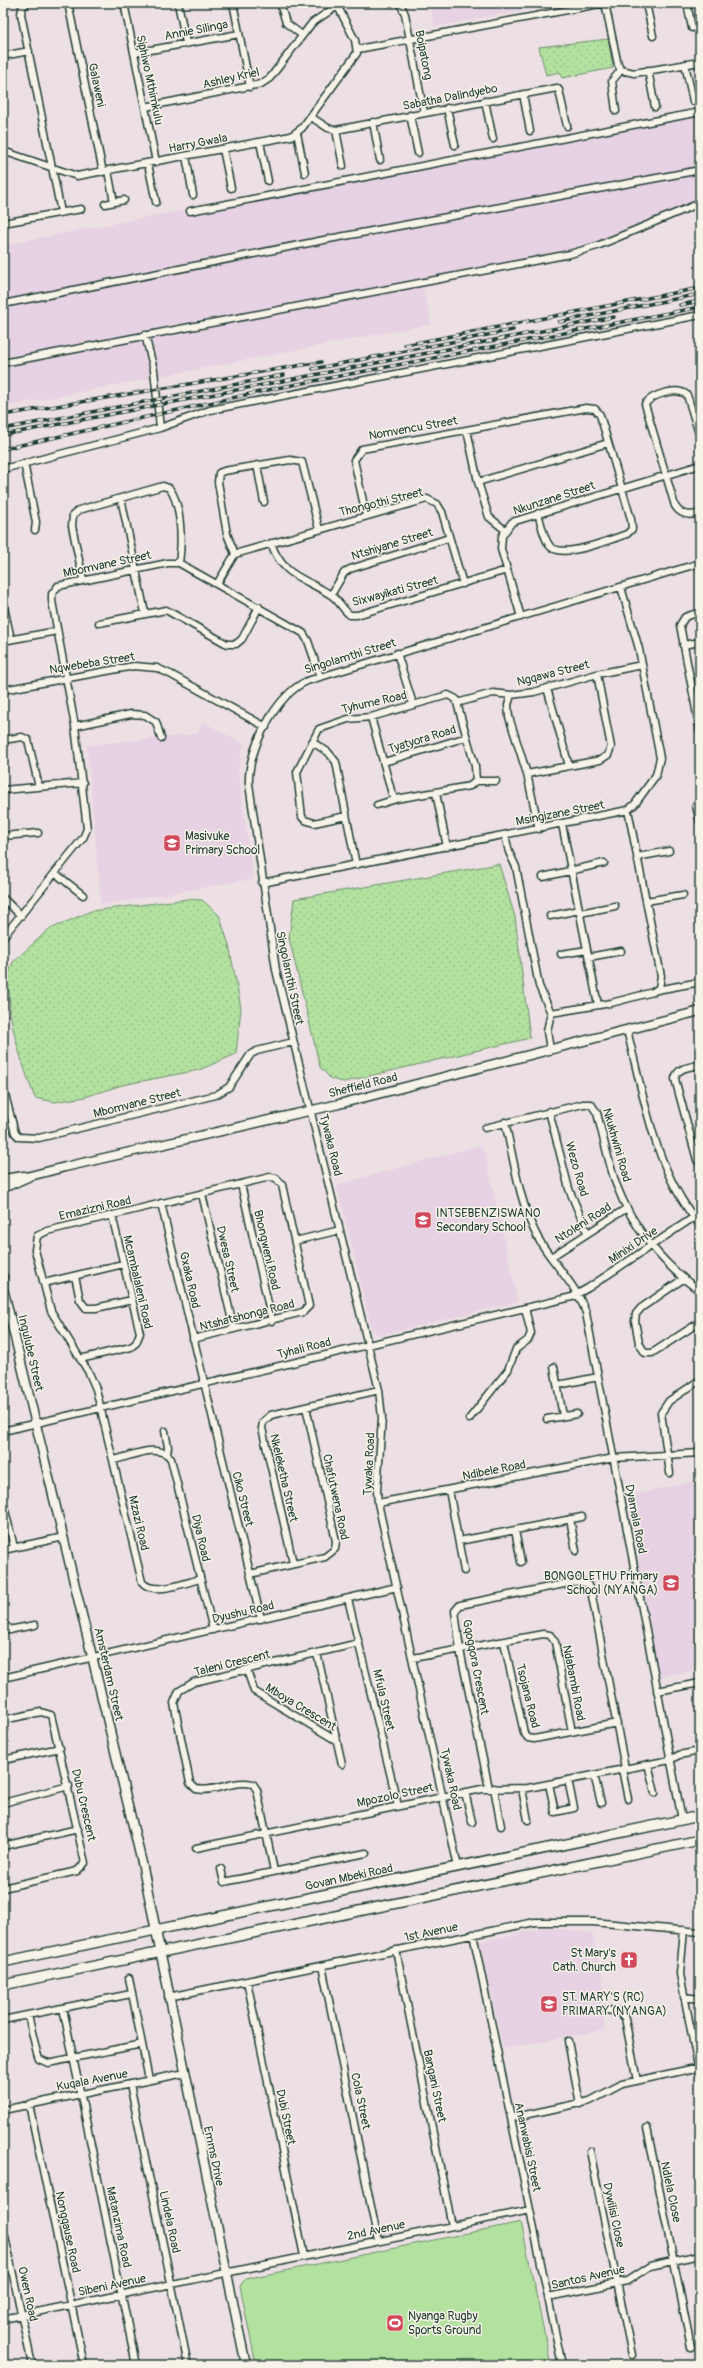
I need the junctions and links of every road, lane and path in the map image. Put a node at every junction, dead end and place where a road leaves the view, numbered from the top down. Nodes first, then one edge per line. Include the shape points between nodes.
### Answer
1 (27, 3) edge
2 (68, 3) edge
3 (124, 3) edge
4 (178, 3) edge
5 (233, 3) edge
6 (280, 3) edge
7 (400, 3) edge
8 (605, 3) edge
9 (646, 3) edge
10 (687, 3) edge
11 (336, 4) edge
12 (692, 28) dead end
13 (239, 34) junction
14 (302, 35) junction
15 (653, 36) dead end
16 (410, 40) junction
17 (186, 43) junction
18 (358, 49) junction
19 (29, 51) junction
20 (134, 53) junction
21 (3, 56) edge
22 (700, 62) edge
23 (685, 64) junction
24 (621, 70) junction
25 (648, 70) junction
26 (250, 87) junction
27 (522, 94) junction
28 (485, 101) junction
29 (693, 101) dead end
30 (145, 107) junction
31 (655, 107) dead end
32 (447, 108) junction
33 (616, 111) dead end
34 (700, 112) edge
35 (424, 113) junction
36 (410, 115) junction
37 (311, 117) junction
38 (373, 122) junction
39 (567, 126) dead end
40 (336, 130) junction
41 (530, 131) dead end
42 (297, 133) junction
43 (493, 139) dead end
44 (260, 142) junction
45 (455, 145) dead end
46 (223, 149) junction
47 (3, 151) edge
48 (418, 153) dead end
49 (186, 156) junction
50 (380, 160) dead end
51 (156, 162) junction
52 (148, 164) junction
53 (343, 166) dead end
54 (54, 169) junction
55 (700, 170) edge
56 (106, 172) junction
57 (305, 173) dead end
58 (268, 181) dead end
59 (231, 188) dead end
60 (193, 195) dead end
61 (124, 200) dead end
62 (114, 202) junction
63 (156, 202) dead end
64 (700, 203) edge
65 (105, 204) dead end
66 (81, 208) dead end
67 (190, 211) dead end
68 (61, 212) junction
69 (3, 223) edge
70 (3, 304) edge
71 (700, 315) edge
72 (145, 335) junction
73 (3, 363) edge
74 (160, 428) junction
75 (467, 430) junction
76 (700, 437) edge
77 (608, 443) junction
78 (24, 463) junction
79 (257, 465) junction
80 (700, 465) edge
81 (3, 469) edge
82 (664, 475) junction
83 (478, 482) junction
84 (622, 488) junction
85 (121, 498) junction
86 (264, 502) dead end
87 (538, 513) junction
88 (700, 513) edge
89 (366, 515) junction
90 (35, 530) dead end
91 (318, 530) junction
92 (505, 530) junction
93 (449, 538) junction
94 (271, 543) junction
95 (235, 554) junction
96 (179, 563) junction
97 (700, 563) edge
98 (136, 569) junction
99 (507, 570) junction
100 (83, 579) junction
101 (217, 584) junction
102 (463, 584) junction
103 (621, 587) junction
104 (331, 595) junction
105 (3, 603) edge
106 (259, 607) junction
107 (700, 612) edge
108 (145, 613) junction
109 (521, 617) junction
110 (99, 622) dead end
111 (57, 631) junction
112 (11, 640) junction
113 (3, 641) edge
114 (700, 642) edge
115 (683, 645) junction
116 (397, 653) junction
117 (642, 665) junction
118 (597, 674) junction
119 (320, 676) junction
120 (66, 678) junction
121 (547, 688) junction
122 (3, 690) edge
123 (511, 695) junction
124 (457, 703) junction
125 (412, 704) junction
126 (371, 716) junction
127 (75, 726) junction
128 (266, 727) junction
129 (700, 731) edge
130 (467, 737) junction
131 (161, 738) dead end
132 (3, 740) edge
133 (312, 742) junction
134 (384, 762) junction
135 (569, 766) junction
136 (527, 774) junction
137 (476, 781) junction
138 (496, 781) dead end
139 (83, 783) junction
140 (39, 787) junction
141 (3, 790) edge
142 (436, 793) junction
143 (396, 799) junction
144 (700, 800) edge
145 (377, 805) dead end
146 (628, 810) junction
147 (346, 816) junction
148 (700, 822) edge
149 (562, 824) junction
150 (539, 829) junction
151 (38, 833) dead end
152 (3, 836) edge
153 (505, 836) junction
154 (447, 847) junction
155 (669, 851) dead end
156 (637, 857) junction
157 (604, 863) dead end
158 (356, 865) junction
159 (571, 870) junction
160 (54, 874) junction
161 (543, 877) dead end
162 (262, 883) junction
163 (83, 895) dead end
164 (683, 895) dead end
165 (3, 898) edge
166 (646, 902) junction
167 (615, 906) dead end
168 (580, 912) junction
169 (21, 916) junction
170 (550, 916) dead end
171 (3, 937) edge
172 (587, 950) junction
173 (621, 950) dead end
174 (561, 954) dead end
175 (588, 957) junction
176 (700, 982) edge
177 (657, 990) junction
178 (598, 1005) junction
179 (700, 1011) edge
180 (551, 1013) junction
181 (627, 1030) junction
182 (293, 1042) junction
183 (550, 1049) junction
184 (700, 1065) edge
185 (3, 1087) edge
186 (310, 1110) junction
187 (549, 1111) junction
188 (505, 1122) junction
189 (485, 1128) dead end
190 (700, 1163) edge
191 (30, 1176) junction
192 (3, 1179) edge
193 (241, 1184) junction
194 (3, 1188) edge
195 (202, 1194) junction
196 (161, 1204) junction
197 (627, 1208) junction
198 (700, 1213) edge
199 (112, 1215) junction
200 (693, 1217) junction
201 (700, 1225) edge
202 (340, 1230) junction
203 (587, 1232) junction
204 (295, 1241) junction
205 (652, 1246) junction
206 (551, 1257) junction
207 (124, 1264) junction
208 (75, 1276) junction
209 (3, 1277) edge
210 (683, 1279) junction
211 (44, 1283) junction
212 (3, 1288) edge
213 (700, 1291) edge
214 (578, 1295) junction
215 (132, 1300) junction
216 (525, 1308) junction
217 (272, 1321) junction
218 (700, 1322) edge
219 (234, 1329) junction
220 (193, 1339) junction
221 (368, 1344) junction
222 (80, 1359) junction
223 (554, 1367) dead end
224 (598, 1377) junction
225 (204, 1384) junction
226 (699, 1384) edge
227 (558, 1385) junction
228 (379, 1390) junction
229 (306, 1407) junction
230 (101, 1408) junction
231 (577, 1414) dead end
232 (563, 1416) junction
233 (469, 1419) dead end
234 (547, 1419) dead end
235 (36, 1424) junction
236 (3, 1431) edge
237 (165, 1431) dead end
238 (700, 1452) edge
239 (167, 1453) junction
240 (666, 1456) junction
241 (614, 1458) junction
242 (114, 1460) junction
243 (670, 1473) dead end
244 (449, 1490) junction
245 (3, 1502) edge
246 (378, 1503) junction
247 (582, 1517) dead end
248 (570, 1519) junction
249 (515, 1530) junction
250 (64, 1537) junction
251 (459, 1541) junction
252 (14, 1547) junction
253 (3, 1550) edge
254 (576, 1551) dead end
255 (521, 1562) dead end
256 (293, 1563) junction
257 (464, 1571) dead end
258 (250, 1574) junction
259 (200, 1579) junction
260 (397, 1587) junction
261 (348, 1599) junction
262 (261, 1619) junction
263 (3, 1624) edge
264 (35, 1625) dead end
265 (11, 1630) junction
266 (213, 1630) junction
267 (3, 1631) edge
268 (504, 1642) junction
269 (359, 1643) junction
270 (460, 1650) junction
271 (317, 1653) junction
272 (93, 1658) junction
273 (413, 1658) junction
274 (247, 1670) junction
275 (3, 1678) edge
276 (700, 1683) edge
277 (657, 1691) junction
278 (3, 1720) edge
279 (617, 1723) junction
280 (572, 1732) junction
281 (337, 1741) junction
282 (60, 1748) junction
283 (700, 1751) edge
284 (3, 1760) edge
285 (670, 1760) junction
286 (342, 1764) dead end
287 (648, 1764) junction
288 (624, 1769) junction
289 (594, 1775) junction
290 (568, 1780) junction
291 (549, 1784) junction
292 (68, 1786) junction
293 (492, 1788) junction
294 (522, 1789) junction
295 (465, 1792) junction
296 (654, 1793) dead end
297 (443, 1796) junction
298 (628, 1799) dead end
299 (3, 1803) edge
300 (600, 1803) dead end
301 (398, 1806) junction
302 (700, 1816) edge
303 (528, 1820) dead end
304 (682, 1820) junction
305 (472, 1822) dead end
306 (501, 1826) dead end
307 (78, 1829) junction
308 (266, 1834) junction
309 (700, 1840) edge
310 (3, 1846) edge
311 (196, 1848) dead end
312 (366, 1853) dead end
313 (458, 1867) junction
314 (221, 1869) dead end
315 (274, 1871) junction
316 (3, 1888) edge
317 (156, 1930) junction
318 (684, 1930) junction
319 (700, 1932) edge
320 (473, 1934) junction
321 (396, 1950) junction
322 (160, 1952) junction
323 (3, 1962) edge
324 (322, 1966) junction
325 (129, 1978) dead end
326 (247, 1981) junction
327 (3, 1985) edge
328 (131, 1994) junction
329 (168, 1997) junction
330 (684, 1997) junction
331 (700, 1999) edge
332 (63, 2008) junction
333 (607, 2010) dead end
334 (28, 2015) junction
335 (3, 2020) edge
336 (568, 2041) dead end
337 (142, 2044) junction
338 (73, 2059) junction
339 (699, 2068) edge
340 (185, 2073) junction
341 (700, 2077) edge
342 (149, 2080) junction
343 (637, 2081) junction
344 (130, 2084) junction
345 (80, 2094) junction
346 (29, 2104) junction
347 (580, 2104) junction
348 (3, 2110) edge
349 (511, 2118) junction
350 (647, 2128) dead end
351 (590, 2151) dead end
352 (530, 2210) junction
353 (452, 2226) junction
354 (3, 2227) edge
355 (378, 2241) junction
356 (700, 2255) edge
357 (304, 2256) junction
358 (674, 2260) junction
359 (226, 2272) junction
360 (171, 2284) junction
361 (617, 2284) junction
362 (121, 2294) junction
363 (548, 2297) junction
364 (71, 2304) junction
365 (21, 2315) junction
366 (3, 2319) edge
367 (692, 2347) dead end
368 (632, 2356) dead end
369 (32, 2365) edge
370 (84, 2365) edge
371 (136, 2365) edge
372 (188, 2365) edge
373 (246, 2365) edge
374 (562, 2365) edge

1 - 19 street via 21,14
2 - 56 street, Galaweni
3 - 20 street, Siphiwo Mthimkulu
4 - 17 street
5 - 13 street
6 - 14 street via 286,23
7 - 16 street, Boipatong
8 - 16 street
8 - 24 street
9 - 15 street
10 - 12 street
11 - 14 street, Ashley Kriel via 316,19
11 - 18 street
13 - 17 street, Annie Silinga
13 - 26 street
14 - 26 street, Ashley Kriel via 267,81
16 - 18 street
16 - 35 street, Boipatong
17 - 20 street, Annie Silinga
18 - 37 street via 355,58
19 - 21 street
19 - 54 street
20 - 30 street, Siphiwo Mthimkulu
22 - 23 street
23 - 25 street
23 - 29 street
24 - 25 street via 629,73
24 - 33 street via 612,81
25 - 31 street
26 - 30 street, Ashley Kriel
27 - 28 street, Sabatha Dalindyebo
27 - 39 street, Sabatha Dalindyebo via 558,89
27 - 41 street
28 - 32 street, Sabatha Dalindyebo
28 - 43 street
30 - 51 street, Siphiwo Mthimkulu
32 - 35 street, Sabatha Dalindyebo
32 - 45 street
34 - 67 street
35 - 36 street, Sabatha Dalindyebo
36 - 38 street, Sabatha Dalindyebo
36 - 48 street
37 - 40 street
37 - 42 street
38 - 40 street, Sabatha Dalindyebo
38 - 50 street
40 - 53 street
42 - 44 street, Harry Gwala
42 - 57 street
44 - 46 street, Harry Gwala
44 - 58 street
46 - 49 street, Harry Gwala
46 - 59 street
47 - 54 street, Harry Gwala
49 - 51 street, Harry Gwala
49 - 60 street
51 - 52 street, Harry Gwala
52 - 56 street, Harry Gwala
52 - 63 street
54 - 56 street, Harry Gwala via 76,176
54 - 68 street
55 - 70 street via 334,238
56 - 62 street, Galaweni
61 - 62 street
62 - 65 street
64 - 72 street via 570,254
66 - 68 street
68 - 69 street
71 - 74 street via 251,401 188,416
72 - 73 street
72 - 74 street via 154,370
74 - 78 street
75 - 77 street, Nomvencu Street via 591,408 598,411
75 - 83 street, Nomvencu Street
75 - 89 street, Nomvencu Street via 362,449 354,460
76 - 82 street via 687,395 683,391 649,399 645,404 645,410
77 - 83 street
77 - 84 street, Nomvencu Street
78 - 81 street
78 - 90 street via 36,522
79 - 86 street
79 - 91 street via 295,460 302,462
79 - 95 street via 224,471 218,476 227,534
80 - 82 street, Nkunzane Street
82 - 84 street, Nkunzane Street
82 - 88 street via 678,510 688,515
83 - 92 street, Nomvencu Street via 490,517
84 - 87 street, Nkunzane Street
84 - 87 street, Nomvencu Street via 632,525 630,532 576,549 563,552 552,549 546,540
85 - 96 street via 160,487 169,488 173,494 181,532
85 - 98 street
85 - 100 street via 79,510 73,515 72,526
87 - 92 street, Nkunzane Street via 512,522
89 - 91 street, Thongothi Street
89 - 93 street, Thongothi Street via 427,499 433,501 442,512
91 - 94 street, Thongothi Street
92 - 99 street, Nkunzane Street via 501,544
93 - 102 street, Thongothi Street
93 - 104 street, Ntshiyane Street via 350,569 344,573
94 - 95 street, Thongothi Street
94 - 104 street, Sixwayikati Street via 275,556 283,568
95 - 101 street
96 - 98 street, Mbomvane Street
96 - 101 street
97 - 103 street, Singolamthi Street
98 - 100 street, Mbomvane Street
98 - 108 street
99 - 102 street, Sixwayikati Street
99 - 109 street, Nkunzane Street
100 - 111 street, Mbomvane Street via 55,588 52,601
101 - 106 street
102 - 104 street, Sixwayikati Street via 357,615 350,615
103 - 109 street, Singolamthi Street
103 - 117 street
105 - 112 street
106 - 108 street via 242,639 236,644 227,644 173,612 166,610
106 - 119 street via 299,630 306,637
107 - 115 street via 685,617 681,622
108 - 110 street
109 - 116 street, Singolamthi Street
111 - 112 street
111 - 120 street, Mbomvane Street
112 - 113 street
114 - 115 street
115 - 129 street
116 - 119 street, Singolamthi Street
116 - 125 street
117 - 118 street, Ngqawa Street
117 - 146 street via 660,765 640,798
118 - 121 street, Ngqawa Street
118 - 135 street via 610,752 600,760
119 - 128 street, Singolamthi Street via 289,691
120 - 122 street, Nqwebeba Street
120 - 127 street, Mbomvane Street
120 - 128 street, Nqwebeba Street via 134,666 157,668
121 - 123 street, Ngqawa Street
121 - 135 street
123 - 124 street via 493,693
123 - 136 street, Ngqawa Street via 508,705 509,717
124 - 125 street, Tyhume Road via 456,699 448,695
124 - 130 street
125 - 126 street, Tyhume Road
126 - 133 street, Tyhume Road via 324,726 319,729
126 - 134 street
127 - 131 street via 138,714 156,722
127 - 139 street, Mbomvane Street
128 - 162 street, Singolamthi Street via 251,756 248,775
130 - 134 street, Tyatyora Road
130 - 137 street via 475,766
132 - 140 street via 22,737 28,740
133 - 147 street via 334,758
133 - 147 street, Tyhume Road via 297,772 302,817 314,823
134 - 143 street via 392,794
135 - 136 street
136 - 150 street, Ngqawa Street
137 - 138 street
137 - 142 street via 470,786
139 - 140 street
139 - 160 street, Mbomvane Street via 86,829 84,838
140 - 141 street
142 - 143 street
142 - 154 street
143 - 145 street
144 - 148 street via 696,804
146 - 149 street, Msingizane Street
146 - 156 street
147 - 158 street
149 - 150 street, Msingizane Street
149 - 159 street
150 - 153 street, Msingizane Street
151 - 152 street
153 - 154 street, Msingizane Street
153 - 180 street via 516,867 539,986
154 - 158 street, Msingizane Street
155 - 156 street
156 - 166 street
157 - 159 street
158 - 162 street, Msingizane Street
159 - 161 street
159 - 168 street
160 - 163 street
160 - 169 street, Mbomvane Street
162 - 182 street, Singolamthi Street via 276,970
164 - 166 street
165 - 169 street
166 - 177 street via 661,976
167 - 168 street
168 - 170 street
168 - 172 street
169 - 171 street, Mbomvane Street
172 - 174 street
172 - 175 street
173 - 175 street
175 - 178 street
176 - 177 street
177 - 178 street
178 - 180 street
179 - 181 street, Sheffield Road
180 - 183 street via 547,1032
181 - 183 street, Sheffield Road
181 - 200 street via 661,1159 672,1185
182 - 185 street, Mbomvane Street via 250,1054 229,1087 216,1095 39,1138 20,1137 15,1133
182 - 186 street, Singolamthi Street
183 - 186 street, Sheffield Road
184 - 190 street via 680,1070 675,1079 697,1160
186 - 191 street, Sheffield Road
186 - 202 street, Tywaka Road
187 - 188 street, Nkukhwini Road
187 - 197 street, Nkukhwini Road via 592,1104 616,1184
187 - 203 street, Wezo Road via 570,1189
188 - 189 street, Nkukhwini Road
188 - 206 street, Dyamala Road via 528,1217
191 - 192 street, Sheffield Road
191 - 194 street, Sheffield Road
193 - 195 street, Emazizni Road
193 - 204 street, Emazizni Road via 270,1177 280,1181
193 - 217 street, Bhongweni Road
195 - 196 street, Emazizni Road
195 - 219 street, Dwesa Street
196 - 199 street, Emazizni Road
196 - 220 street, Gxaka Road
197 - 203 street, Ntoleni Road
197 - 205 street, Nkukhwini Road
198 - 200 street, Minixi Drive
199 - 207 street, Mcambalaleni Road
199 - 211 street, Emazizni Road via 47,1231 37,1236 35,1250
200 - 201 street
200 - 205 street, Minixi Drive
202 - 204 street
202 - 221 street, Tywaka Road
203 - 206 street, Ntoleni Road
204 - 217 street, Ntshatshonga Road via 309,1306 303,1312
205 - 210 street, Nkukhwini Road
205 - 214 street, Minixi Drive
206 - 214 street, Dyamala Road
207 - 208 street
207 - 215 street, Mcambalaleni Road
208 - 211 street
208 - 215 street via 80,1300 86,1308
209 - 212 street, Ingulube Street
210 - 213 street, Nkukhwini Road
210 - 218 street via 636,1314 635,1324 640,1347 648,1354 657,1351
211 - 222 street, Emazizni Road via 54,1317
212 - 235 street, Ingulube Street
214 - 216 street, Tyhali Road
214 - 224 street, Dyamala Road via 586,1313
215 - 222 street, Mcambalaleni Road via 140,1333 136,1344 126,1349
216 - 221 street, Tyhali Road
216 - 233 street via 531,1333 528,1340 516,1350 508,1370
217 - 219 street, Ntshatshonga Road
219 - 220 street, Ntshatshonga Road
220 - 225 street, Gxaka Road
221 - 225 street, Tyhali Road
221 - 228 street, Tywaka Road
222 - 230 street, Emazizni Road via 93,1383
223 - 227 street
224 - 227 street
224 - 241 street, Dyamala Road
225 - 230 street, Tyhali Road
225 - 258 street, Ciko Street
226 - 240 street via 673,1398 662,1409
227 - 232 street
228 - 229 street, Nkeleketha Street
228 - 246 street, Tywaka Road via 382,1418
229 - 256 street, Chafutwena Road via 336,1545 330,1555
229 - 256 street, Nkeleketha Street via 271,1415 262,1425
230 - 235 street, Tyhali Road
230 - 242 street, Mzazi Road
231 - 232 street
232 - 234 street
235 - 236 street, Tyhali Road
235 - 250 street, Amsterdam Street
237 - 239 street, Diya Road
238 - 240 street, Ndibele Road
239 - 242 street via 159,1450
239 - 259 street, Diya Road via 171,1459
240 - 241 street, Ndibele Road
240 - 243 street
241 - 244 street, Ndibele Road
241 - 277 street, Dyamala Road
242 - 259 street, Mzazi Road via 142,1582 146,1588 155,1589
244 - 246 street, Ndibele Road
244 - 251 street
245 - 252 street
246 - 260 street, Tywaka Road
247 - 248 street
248 - 249 street
248 - 254 street
249 - 251 street
249 - 255 street
250 - 252 street
250 - 272 street, Amsterdam Street
251 - 257 street
252 - 253 street
256 - 258 street, Chafutwena Road
258 - 262 street, Ciko Street
259 - 266 street, Diya Road
260 - 261 street, Dyushu Road
260 - 273 street, Tywaka Road
261 - 262 street, Dyushu Road
261 - 269 street, Mfula Street
262 - 266 street, Dyushu Road
263 - 265 street
264 - 265 street
265 - 267 street
266 - 272 street, Dyushu Road
268 - 270 street, Ndabambi Road
268 - 280 street, Tsojana Road via 524,1733 534,1740
268 - 280 street, Ndabambi Road via 542,1634 550,1636 556,1642
269 - 271 street, Taleni Crescent
269 - 301 street, Mfula Street
270 - 273 street, Ndabambi Road
270 - 279 street, Gqogqora Crescent via 454,1614 460,1605 579,1581 587,1584 591,1591
270 - 293 street, Gqogqora Crescent
271 - 274 street, Taleni Crescent
271 - 281 street, Mboya Crescent
272 - 275 street, Dyushu Road
272 - 317 street, Amsterdam Street
273 - 297 street, Tywaka Road
274 - 281 street, Mboya Crescent via 254,1691
274 - 308 street, Taleni Crescent via 194,1682 179,1691 174,1703 190,1783 196,1789 204,1791 245,1782 253,1784 257,1790
276 - 277 street
277 - 285 street, Dyamala Road
278 - 282 street, Dubu Crescent via 41,1712 48,1713 53,1720
279 - 280 street, Tsojana Road
279 - 288 street, Gqogqora Crescent
281 - 286 street, Mboya Crescent
282 - 284 street
282 - 292 street, Dubu Crescent
283 - 285 street, Mpozolo Street via 679,1755
285 - 287 street, Mpozolo Street
285 - 304 street, Dyamala Road
287 - 288 street, Mpozolo Street
287 - 296 street
288 - 289 street, Mpozolo Street
288 - 298 street, Gqogqora Crescent
289 - 290 street, Mpozolo Street
289 - 300 street
290 - 291 street, Mpozolo Street
290 - 291 street via 574,1808 555,1812
291 - 294 street, Mpozolo Street
292 - 299 street
292 - 307 street, Dubu Crescent
293 - 294 street, Mpozolo Street
293 - 295 street, Mpozolo Street
293 - 306 street, Gqogqora Crescent
294 - 303 street
295 - 297 street, Mpozolo Street
295 - 305 street
297 - 301 street, Mpozolo Street
297 - 313 street, Tywaka Road
301 - 308 street, Mpozolo Street
302 - 304 main road, Govan Mbeki Road
304 - 313 main road, Govan Mbeki Road
307 - 310 street
307 - 316 street, Dubu Crescent via 85,1858 80,1870
308 - 311 street, Mpozolo Street
308 - 315 street
309 - 322 main road
312 - 315 street
313 - 317 main road, Govan Mbeki Road
314 - 315 street via 224,1882
317 - 322 street, Amsterdam Street
317 - 323 main road, Govan Mbeki Road
318 - 319 street, 1st Avenue
318 - 320 street, 1st Avenue via 554,1920
318 - 330 street via 680,1974
320 - 321 street, 1st Avenue
320 - 349 street, Ananwabisi Street
321 - 324 street, 1st Avenue
321 - 353 street, Bangani Street
322 - 327 main road
322 - 329 street, Emms Drive
324 - 326 street, 1st Avenue
324 - 355 street, Cola Street
325 - 328 street
326 - 329 street, 1st Avenue
326 - 357 street, Dubi Street
328 - 332 street
328 - 337 street
329 - 340 street, Emms Drive
330 - 331 street
330 - 339 street
332 - 334 street
332 - 338 street, Matanzima Road
333 - 343 street via 620,2012 625,2018
334 - 335 street
334 - 338 street via 39,2059 48,2063
336 - 347 street
337 - 338 street
337 - 342 street
338 - 345 street, Matanzima Road
339 - 341 street
339 - 343 street
340 - 342 street, Kuqala Avenue
340 - 359 street, Emms Drive
342 - 344 street, Kuqala Avenue
343 - 347 street via 622,2084
344 - 345 street, Kuqala Avenue
344 - 360 street, Lindela Road
345 - 346 street, Kuqala Avenue
345 - 362 street, Matanzima Road
346 - 348 street, Kuqala Avenue
346 - 364 street, Nongqause Road
347 - 349 street
349 - 352 street, Ananwabisi Street
350 - 358 street, Ndlela Close
351 - 361 street, Dywilisi Close
352 - 353 street, 2nd Avenue
352 - 363 street, Ananwabisi Street
353 - 355 street, 2nd Avenue
354 - 365 street, Owen Road
355 - 357 street, 2nd Avenue
356 - 358 street, Santos Avenue
357 - 359 street, 2nd Avenue
358 - 361 street, Santos Avenue via 650,2266 633,2279
358 - 367 street, Ndlela Close
359 - 360 street, Sibeni Avenue
359 - 373 street, Emms Drive
360 - 362 street, Sibeni Avenue
360 - 372 street, Lindela Road
361 - 363 street, Santos Avenue
361 - 368 street, Dywilisi Close
362 - 364 street, Sibeni Avenue
362 - 371 street, Matanzima Road
363 - 374 street, Ananwabisi Street
364 - 365 street, Sibeni Avenue
364 - 370 street, Nongqause Road
365 - 366 street, Sibeni Avenue
365 - 369 street, Owen Road

